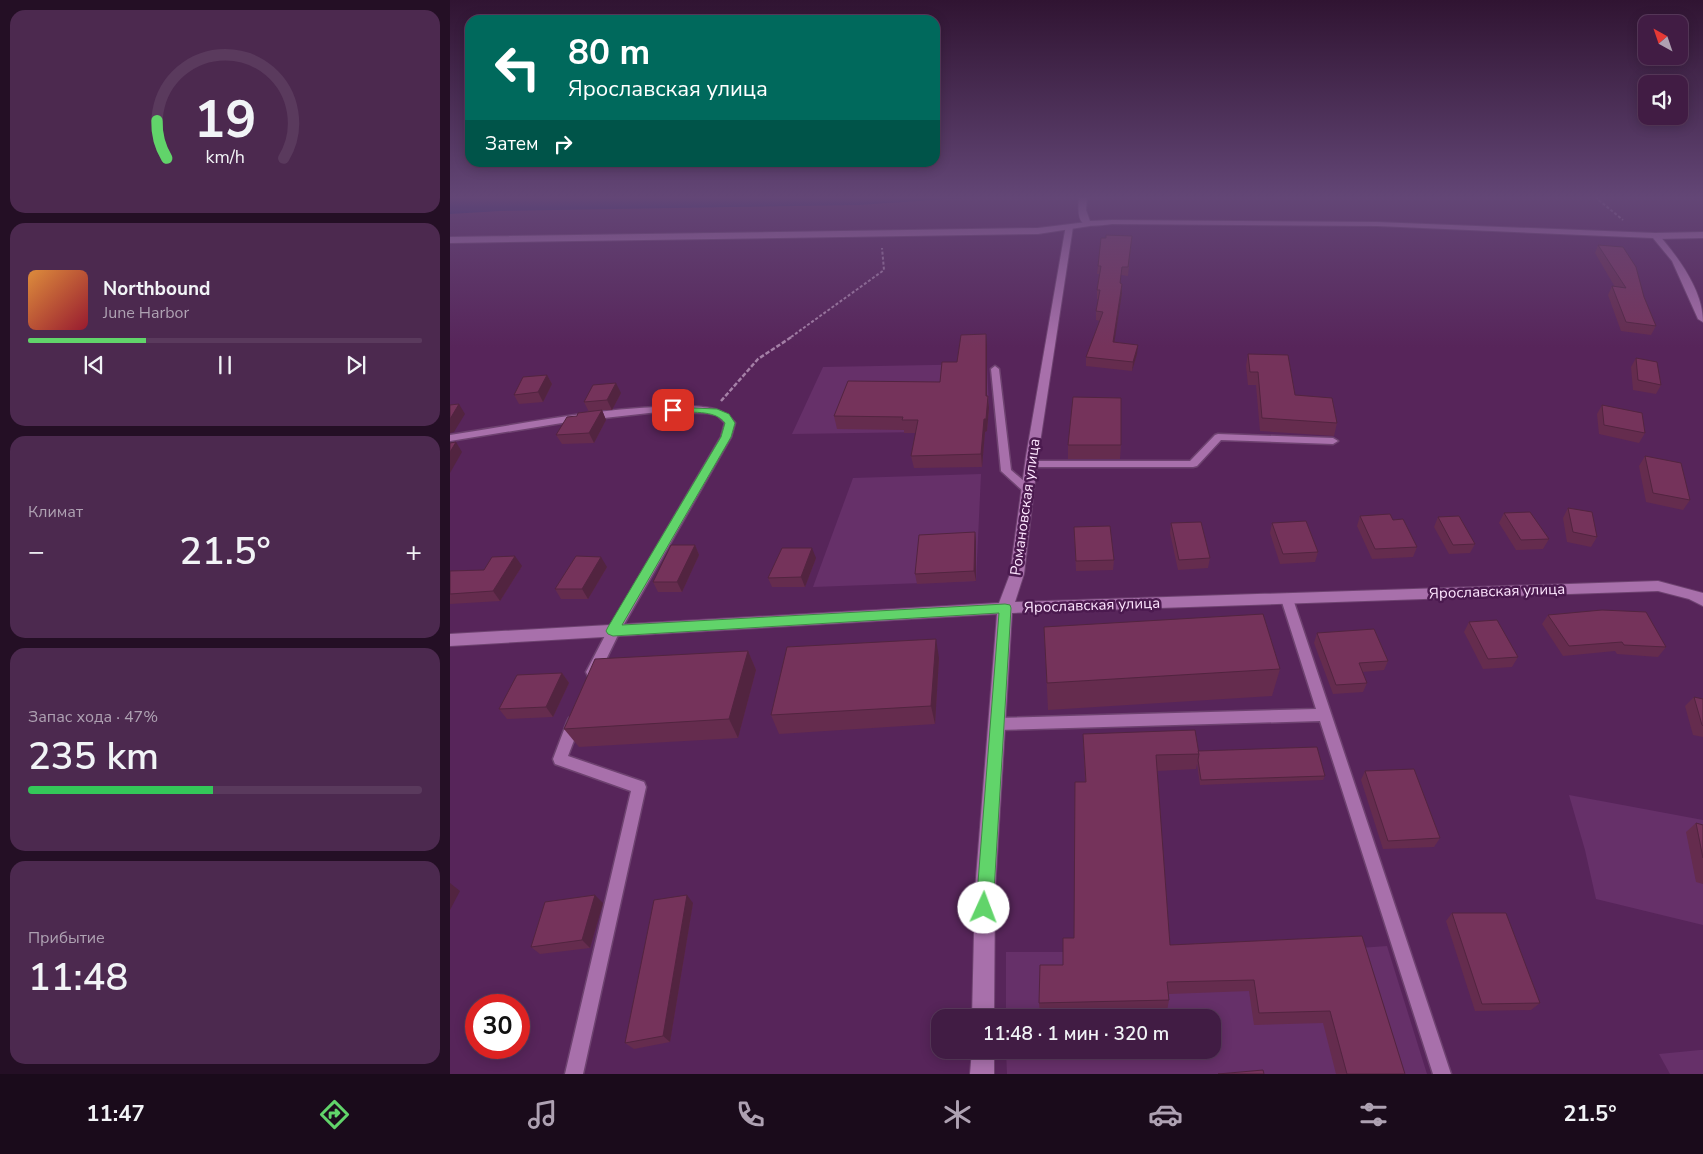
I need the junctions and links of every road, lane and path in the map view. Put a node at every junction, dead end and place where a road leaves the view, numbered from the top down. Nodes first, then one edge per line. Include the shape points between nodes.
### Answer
1 (882, 247) edge
2 (1066, 247) edge
3 (1664, 247) edge
4 (1703, 319) edge
5 (996, 369) dead end
6 (712, 411) junction
7 (450, 438) edge
8 (1333, 441) dead end
9 (1031, 460) junction
10 (1027, 489) junction
11 (1287, 599) junction
12 (1703, 600) edge
13 (1005, 608) junction
14 (613, 631) junction
15 (450, 640) edge
16 (586, 690) edge
17 (580, 707) edge
18 (1325, 715) junction
19 (997, 724) junction
20 (983, 1009) edge
21 (983, 1059) edge
22 (574, 1074) edge
23 (982, 1074) edge
24 (1442, 1074) edge

1 - 6 path via 884,270 758,359
2 - 9 street, Романовская улица
3 - 4 street via 1676,260
5 - 10 lane via 1006,471
6 - 7 lane via 690,409 613,414
6 - 14 lane via 725,416 730,423 726,437
8 - 9 lane via 1218,437 1192,464
9 - 10 street, Романовская улица
10 - 13 street, Романовская улица via 1017,574
11 - 12 street, Ярославская улица via 1658,586
11 - 13 street, Ярославская улица
11 - 18 lane
13 - 14 street, Ярославская улица
13 - 19 street, Романовская улица
14 - 15 street, Ярославская улица
14 - 16 lane
17 - 22 lane via 560,759 640,787
18 - 19 lane
18 - 24 lane
19 - 20 street, Романовская улица via 985,890
21 - 23 street

